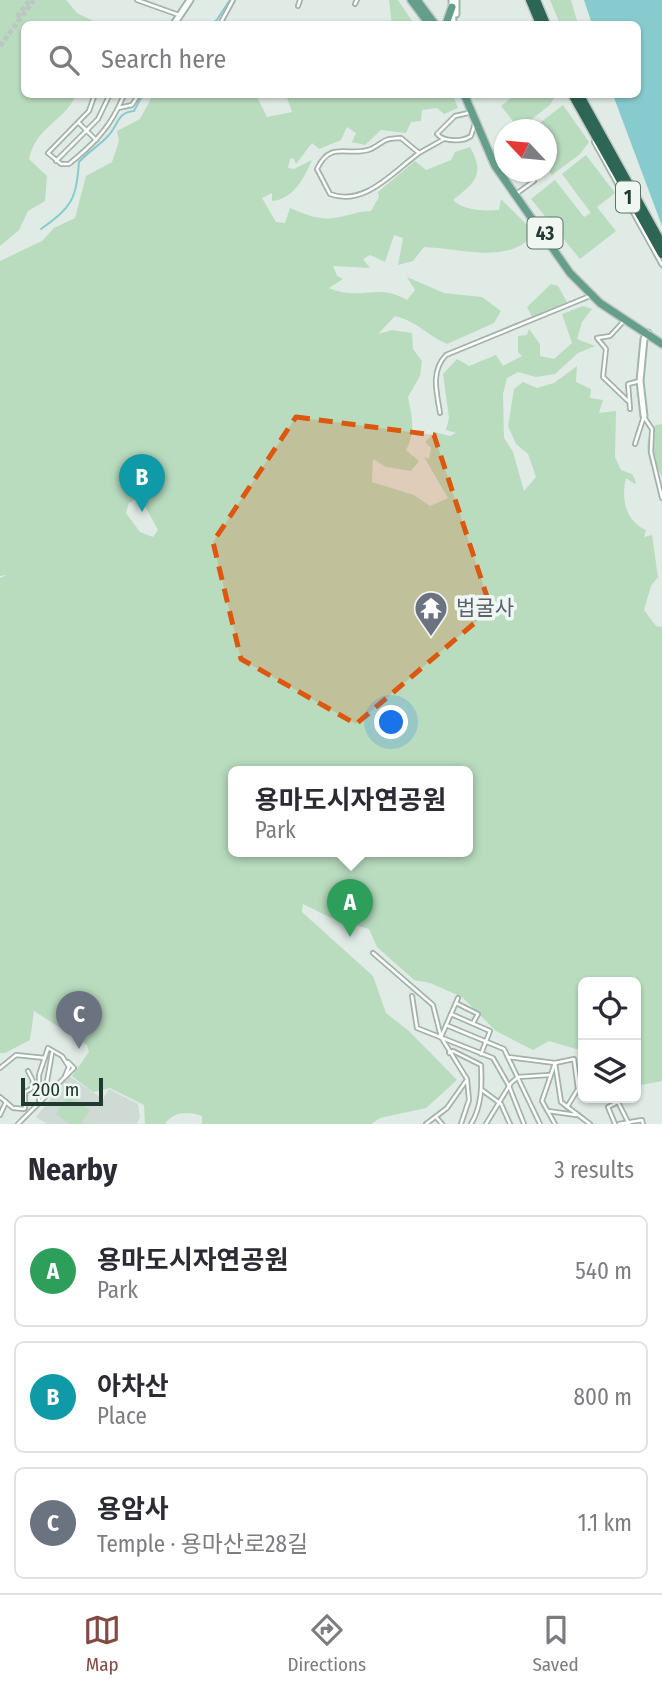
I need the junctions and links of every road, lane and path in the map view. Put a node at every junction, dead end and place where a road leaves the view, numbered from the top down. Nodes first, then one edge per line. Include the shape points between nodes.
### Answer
1 (137, 0) edge
2 (190, 0) edge
3 (233, 0) edge
4 (300, 0) edge
5 (411, 0) edge
6 (418, 0) edge
7 (530, 0) edge
8 (536, 0) edge
9 (453, 2) edge
10 (298, 6) dead end
11 (182, 15) junction
12 (177, 21) edge
13 (222, 21) edge
14 (427, 21) edge
15 (433, 21) edge
16 (447, 21) edge
17 (455, 21) edge
18 (539, 21) edge
19 (545, 21) edge
20 (94, 98) edge
21 (108, 98) edge
22 (123, 98) edge
23 (137, 98) edge
24 (467, 98) edge
25 (468, 98) edge
26 (574, 98) edge
27 (581, 98) edge
28 (118, 108) junction
29 (471, 110) junction
30 (78, 122) junction
31 (475, 122) junction
32 (87, 131) junction
33 (597, 138) junction
34 (444, 139) junction
35 (96, 140) junction
36 (419, 153) junction
37 (56, 162) junction
38 (533, 182) edge
39 (516, 194) junction
40 (662, 244) edge
41 (662, 254) edge
42 (662, 265) edge
43 (577, 279) junction
44 (594, 296) junction
45 (624, 319) junction
46 (648, 333) junction
47 (662, 342) edge
48 (640, 381) junction
49 (628, 401) junction
50 (630, 410) dead end
51 (440, 413) dead end
52 (644, 416) junction
53 (635, 444) dead end
54 (662, 498) edge
55 (373, 953) dead end
56 (412, 996) dead end
57 (458, 998) dead end
58 (456, 1003) junction
59 (451, 1014) junction
60 (473, 1023) junction
61 (446, 1025) junction
62 (440, 1037) junction
63 (486, 1041) junction
64 (52, 1052) junction
65 (449, 1053) junction
66 (481, 1054) junction
67 (508, 1057) junction
68 (46, 1058) junction
69 (2, 1062) edge
70 (555, 1063) junction
71 (0, 1068) edge
72 (28, 1071) dead end
73 (549, 1076) junction
74 (518, 1077) junction
75 (467, 1079) junction
76 (509, 1086) junction
77 (40, 1088) junction
78 (482, 1090) junction
79 (0, 1097) edge
80 (39, 1100) junction
81 (6, 1102) junction
82 (499, 1102) junction
83 (567, 1107) junction
84 (25, 1108) junction
85 (28, 1111) junction
86 (548, 1111) junction
87 (0, 1115) edge
88 (578, 1115) junction
89 (436, 1118) junction
90 (462, 1122) edge
91 (629, 1123) edge
92 (18, 1124) edge
93 (426, 1124) edge
94 (442, 1124) edge
95 (470, 1124) edge
96 (486, 1124) edge
97 (510, 1124) edge
98 (524, 1124) edge
99 (540, 1124) edge
100 (555, 1124) edge
101 (590, 1124) edge
102 (617, 1124) edge
103 (643, 1124) edge

1 - 11 street
2 - 11 street
3 - 13 street
4 - 10 street
5 - 14 main road
6 - 15 main road
7 - 18 highway
8 - 19 highway
9 - 16 main road
9 - 17 street
11 - 12 street
20 - 30 street
21 - 32 street
22 - 28 street
23 - 28 street via 132,106
24 - 29 main road, 43
25 - 39 main road, 43
26 - 33 highway, 1
27 - 33 highway, 1
28 - 35 street
29 - 31 main road, 43
29 - 34 street via 455,117 437,134
30 - 32 street
30 - 37 street via 48,153
31 - 34 street via 466,140
31 - 43 main road, 43 via 514,197
32 - 35 street
32 - 37 street
33 - 40 highway, 1
33 - 41 highway, 1
33 - 42 street
34 - 36 street
35 - 37 street via 69,164
36 - 36 street via 401,138 383,138 371,149 330,154 317,169 330,194 357,197
38 - 39 street
39 - 43 main road, 43
43 - 44 main road, 43
44 - 45 main road, 43
44 - 46 main road, 43
44 - 51 street via 446,355 435,380
45 - 46 main road, 43
45 - 49 street via 610,336 597,338 606,349 603,377
46 - 47 main road, 43
46 - 48 street
48 - 49 street via 628,384
48 - 52 street
49 - 50 street
52 - 53 street
52 - 54 street via 652,429 651,452
55 - 62 street via 428,998
56 - 62 street via 417,1028
57 - 58 street
58 - 59 street
58 - 60 street via 478,1014
59 - 60 street
59 - 61 street
60 - 63 street via 490,1031
61 - 62 street
61 - 63 street
62 - 65 street
62 - 66 street
63 - 66 street
63 - 67 street via 504,1049
64 - 68 street via 48,1048
64 - 77 street via 46,1087
64 - 80 street via 74,1068
65 - 75 street
65 - 78 street via 481,1065
66 - 76 street via 493,1058
67 - 70 street
67 - 74 street
68 - 69 street via 16,1055
68 - 77 street
69 - 71 street
70 - 73 street
70 - 83 street via 561,1102
70 - 83 street via 574,1059 578,1089
72 - 84 street via 33,1081 25,1092
73 - 74 street
73 - 86 street via 542,1101
74 - 76 street
74 - 99 street
75 - 89 street
75 - 90 street via 469,1100
76 - 82 street
76 - 98 street
77 - 80 street
78 - 82 street
78 - 95 street via 477,1115
79 - 81 street
80 - 85 street
81 - 84 street via 13,1108
81 - 87 street
82 - 96 street
82 - 97 street
83 - 88 street
84 - 85 street
85 - 92 street
86 - 88 street
86 - 100 street
88 - 101 street
89 - 93 street
89 - 94 street
90 - 95 street
91 - 102 street
91 - 102 street via 619,1102 608,1107
91 - 103 street via 642,1120

